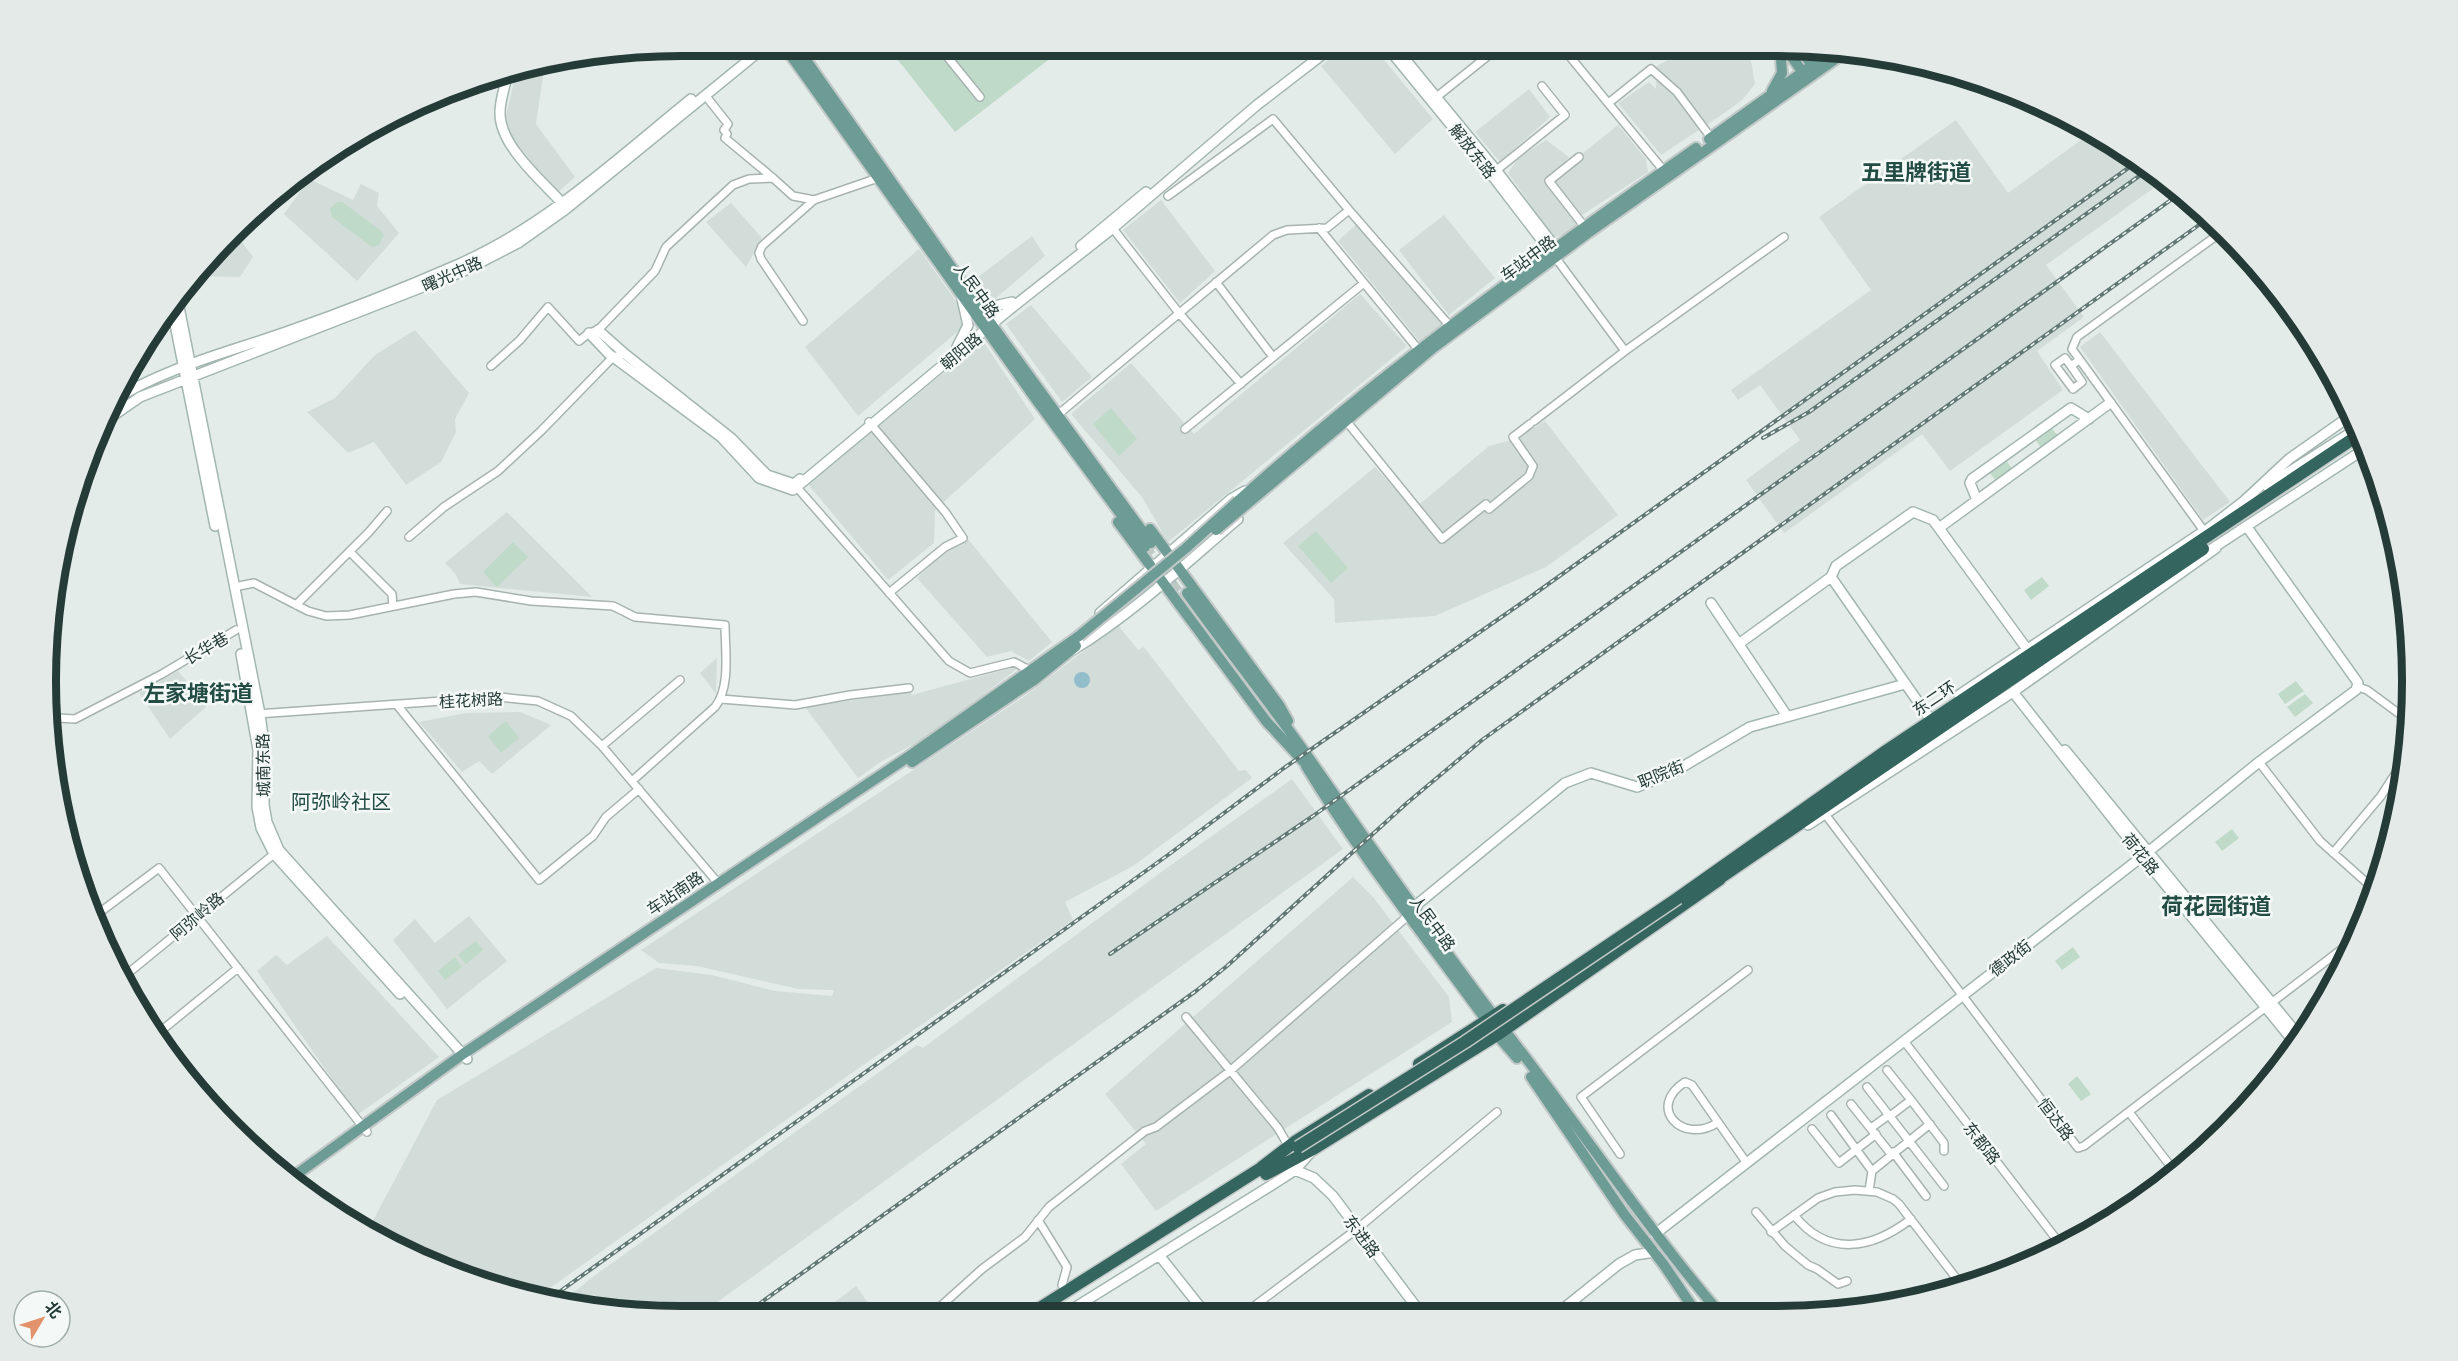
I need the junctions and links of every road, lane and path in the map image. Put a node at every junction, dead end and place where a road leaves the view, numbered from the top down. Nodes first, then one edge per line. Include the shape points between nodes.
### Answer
1 (744, 56) edge
2 (754, 56) edge
3 (791, 56) edge
4 (803, 56) edge
5 (948, 56) edge
6 (1315, 56) edge
7 (1321, 56) edge
8 (1396, 56) edge
9 (1402, 56) edge
10 (1488, 56) edge
11 (1569, 56) edge
12 (1782, 56) edge
13 (1790, 56) edge
14 (1806, 57) edge
15 (1827, 58) edge
16 (1834, 59) edge
17 (1815, 69) junction
18 (1805, 76) junction
19 (506, 81) edge
20 (1542, 86) dead end
21 (705, 95) junction
22 (980, 97) dead end
23 (1768, 97) junction
24 (1435, 98) junction
25 (1611, 101) dead end
26 (1714, 140) junction
27 (1579, 157) dead end
28 (1664, 171) junction
29 (1494, 172) junction
30 (772, 178) junction
31 (878, 178) junction
32 (1168, 196) dead end
33 (814, 200) junction
34 (562, 203) junction
35 (1350, 210) junction
36 (1584, 225) junction
37 (1111, 226) junction
38 (1319, 228) junction
39 (2216, 236) edge
40 (1784, 237) dead end
41 (1553, 252) junction
42 (1216, 282) junction
43 (1364, 283) junction
44 (965, 293) junction
45 (1012, 302) junction
46 (178, 309) edge
47 (1179, 313) junction
48 (174, 316) edge
49 (803, 321) dead end
50 (988, 325) junction
51 (1449, 326) junction
52 (594, 331) junction
53 (957, 348) junction
54 (1418, 349) junction
55 (1624, 351) junction
56 (625, 354) junction
57 (613, 357) junction
58 (1274, 357) junction
59 (2079, 360) junction
60 (185, 366) junction
61 (490, 366) dead end
62 (2071, 366) dead end
63 (188, 378) junction
64 (1241, 384) junction
65 (127, 391) edge
66 (1040, 398) junction
67 (2110, 403) junction
68 (1061, 412) junction
69 (115, 414) edge
70 (2089, 418) junction
71 (2345, 420) edge
72 (1347, 422) junction
73 (870, 423) junction
74 (2349, 428) edge
75 (1185, 429) dead end
76 (2351, 432) edge
77 (2354, 439) edge
78 (2356, 445) edge
79 (2359, 451) edge
80 (2276, 478) junction
81 (796, 485) junction
82 (1260, 486) junction
83 (1977, 500) junction
84 (387, 511) dead end
85 (2247, 527) junction
86 (1939, 528) junction
87 (410, 537) dead end
88 (2212, 538) junction
89 (1148, 545) tunnel mouth
90 (350, 552) junction
91 (1168, 553) junction
92 (2183, 557) junction
93 (1150, 568) junction
94 (1179, 569) junction
95 (1831, 577) junction
96 (1162, 583) junction
97 (234, 587) junction
98 (889, 593) junction
99 (1185, 595) tunnel mouth
100 (1711, 603) dead end
101 (296, 604) junction
102 (393, 606) junction
103 (236, 630) junction
104 (1081, 639) joint
105 (1740, 643) junction
106 (2027, 648) junction
107 (1065, 651) junction
108 (2036, 664) junction
109 (1031, 671) junction
110 (2031, 678) junction
111 (680, 680) dead end
112 (2357, 683) junction
113 (1905, 684) junction
114 (909, 688) dead end
115 (2015, 690) junction
116 (1985, 697) junction
117 (721, 699) junction
118 (1998, 702) junction
119 (397, 705) junction
120 (257, 714) junction
121 (2401, 715) edge
122 (1787, 716) junction
123 (1928, 716) junction
124 (57, 717) edge
125 (602, 746) junction
126 (1307, 761) junction
127 (2259, 762) junction
128 (2395, 775) edge
129 (632, 781) junction
130 (639, 789) junction
131 (1825, 814) junction
132 (273, 854) junction
133 (2145, 854) junction
134 (2333, 854) junction
135 (1731, 865) junction
136 (718, 883) junction
137 (1688, 884) junction
138 (2368, 884) edge
139 (1685, 900) junction
140 (1411, 911) junction
141 (100, 912) edge
142 (198, 916) junction
143 (2341, 950) edge
144 (238, 968) junction
145 (1748, 970) dead end
146 (128, 973) edge
147 (1962, 995) junction
148 (2270, 1005) junction
149 (1186, 1017) dead end
150 (1489, 1018) junction
151 (162, 1030) edge
152 (2295, 1031) edge
153 (1500, 1033) junction
154 (2291, 1037) edge
155 (1904, 1041) junction
156 (462, 1058) junction
157 (1887, 1070) dead end
158 (1230, 1071) junction
159 (1867, 1087) dead end
160 (1911, 1100) junction
161 (1851, 1104) dead end
162 (1497, 1112) dead end
163 (2128, 1112) junction
164 (1831, 1115) dead end
165 (1890, 1115) junction
166 (1717, 1123) junction
167 (1930, 1124) junction
168 (365, 1129) junction
169 (1812, 1129) dead end
170 (1873, 1131) junction
171 (1909, 1140) junction
172 (1301, 1149) junction
173 (1856, 1150) junction
174 (1944, 1151) dead end
175 (1892, 1153) junction
176 (1620, 1154) dead end
177 (1746, 1162) junction
178 (2170, 1166) edge
179 (1264, 1170) junction
180 (1295, 1170) junction
181 (1872, 1171) junction
182 (298, 1174) edge
183 (301, 1177) edge
184 (1944, 1186) dead end
185 (1869, 1191) junction
186 (1926, 1197) dead end
187 (1756, 1212) dead end
188 (1794, 1215) junction
189 (1911, 1219) junction
190 (1038, 1220) junction
191 (1357, 1229) junction
192 (1771, 1232) junction
193 (1655, 1234) junction
194 (2057, 1240) edge
195 (1655, 1252) junction
196 (1670, 1254) junction
197 (1159, 1255) junction
198 (1957, 1279) edge
199 (1846, 1281) dead end
200 (1062, 1285) dead end
201 (941, 1306) edge
202 (1043, 1306) edge
203 (1053, 1306) edge
204 (1079, 1306) edge
205 (1199, 1306) edge
206 (1254, 1306) edge
207 (1415, 1306) edge
208 (1566, 1306) edge
209 (1693, 1306) edge
210 (1707, 1306) edge
211 (1714, 1306) edge

1 - 34 street, 曙光中路
2 - 21 street, 曙光中路
3 - 31 main road, 人民中路
4 - 44 main road, 人民中路
5 - 22 street
6 - 37 street, 朝阳路 via 1255,102
7 - 37 street, 朝阳路
8 - 24 street, 解放东路
9 - 24 street, 解放东路
10 - 24 street
11 - 28 street
12 - 23 main road via 1782,73
13 - 18 main road
14 - 17 main road
15 - 17 main road, 车站中路
16 - 17 main road, 车站中路
17 - 18 main road, 车站中路
18 - 23 main road, 车站中路
18 - 26 main road, 车站中路
19 - 34 street via 500,112 508,143
20 - 29 street via 1564,115
21 - 30 street via 728,124 725,138
21 - 63 street, 曙光中路 via 566,209 518,243 465,271
23 - 26 main road, 车站中路
24 - 29 street, 解放东路
25 - 26 street via 1651,69 1677,92
26 - 28 main road, 车站中路
26 - 41 main road, 车站中路
27 - 36 street via 1549,181
28 - 36 main road, 车站中路
29 - 41 street, 解放东路
30 - 33 street via 793,196
30 - 52 street via 733,185 666,247 655,271
31 - 33 street
31 - 44 main road, 人民中路
32 - 35 street via 1273,119
33 - 49 street via 759,253
34 - 60 street, 曙光中路 via 460,263 288,331
35 - 38 street via 1327,228
35 - 51 street
36 - 41 main road, 车站中路
37 - 45 street, 朝阳路
37 - 47 street
37 - 50 street, 朝阳路
38 - 42 street via 1274,235
38 - 43 street
39 - 59 street via 2077,337 2072,349
40 - 55 street
41 - 51 main road, 车站中路
41 - 55 street
41 - 72 main road, 车站中路
42 - 47 street
42 - 58 street
43 - 54 street
43 - 58 street
44 - 45 street via 994,306
44 - 50 main road, 人民中路
44 - 53 street via 968,325
45 - 50 street, 朝阳路
46 - 60 street, 城南东路
47 - 64 street
47 - 68 street
48 - 60 street, 城南东路
50 - 53 street, 朝阳路
50 - 66 main road, 人民中路
50 - 73 street, 朝阳路
51 - 54 main road, 车站中路
52 - 56 street
52 - 57 street
52 - 61 street via 579,341 548,307 520,340
53 - 73 street, 朝阳路
54 - 82 main road, 车站中路 via 1297,448
55 - 72 street via 1513,437 1533,466 1529,476 1489,509 1486,504 1442,539
56 - 57 street
56 - 81 street via 722,430 767,475
57 - 81 street via 721,437 759,478 793,490
57 - 87 street via 498,471 444,507
58 - 64 street
59 - 62 street
59 - 67 street
60 - 63 street, 城南东路
60 - 65 street, 曙光中路
63 - 69 street, 曙光中路 via 140,397
63 - 97 street, 城南东路
63 - 103 street, 城南东路
64 - 75 street
66 - 68 main road
66 - 89 main road, 人民中路
66 - 93 main road via 1052,427
67 - 70 street
67 - 88 street
68 - 91 main road
70 - 83 street
70 - 83 street via 2071,408 1979,474 1970,483
71 - 80 street via 2289,459
72 - 82 main road, 车站中路
73 - 81 street, 朝阳路
73 - 98 street via 963,538 945,547
74 - 80 street
76 - 80 street
77 - 88 highway
78 - 88 highway
79 - 85 street
80 - 88 street via 2252,494
81 - 98 street
82 - 91 street via 1231,499
82 - 94 street via 1245,512
82 - 104 main road, 车站中路, bridge via 1187,556
83 - 86 street
84 - 90 street
85 - 88 street
85 - 112 street
86 - 95 street via 1933,519 1913,512 1836,566
86 - 106 street
88 - 92 highway, 东二环
88 - 106 street
88 - 110 street
90 - 101 street
90 - 102 street via 392,594
91 - 93 street
91 - 94 main road
92 - 108 highway, 东二环
92 - 135 highway, 东二环 via 1886,751
93 - 96 main road
93 - 107 street
94 - 96 street
94 - 126 main road via 1279,705
95 - 105 street
95 - 113 street
96 - 107 street via 1092,638
96 - 126 main road via 1266,721
97 - 101 street via 254,583
97 - 120 street, 城南东路
98 - 109 street via 949,661 970,673 1014,662
99 - 126 main road, 人民中路
100 - 105 street
101 - 102 street via 326,616
102 - 117 street via 476,592 531,601 613,606 635,617 725,625
103 - 120 street, 城南东路
103 - 124 street, 长华巷 via 75,719
104 - 107 main road, 车站南路
105 - 122 street
106 - 123 street
107 - 109 main road, 车站南路
107 - 156 main road, 车站南路 via 1034,680 925,754
108 - 110 street
108 - 116 highway, 东二环
109 - 136 main road, 车站南路
110 - 115 street
111 - 125 street
112 - 121 street
112 - 127 street, 德政街
113 - 122 street, 职院街
113 - 123 street
114 - 117 street via 795,705
115 - 118 street
115 - 133 street, 荷花路
116 - 118 street
116 - 135 highway, 东二环
117 - 129 street
118 - 131 street
119 - 120 street, 桂花树路
119 - 125 street, 桂花树路 via 499,697 538,701 571,716
119 - 130 street via 539,880 593,836 606,817
120 - 132 street, 城南东路 via 257,807
120 - 156 street, 城南东路 via 264,744 264,806 279,850
122 - 140 street, 职院街 via 1750,727 1672,773 1637,787 1591,772 1566,783
123 - 137 street
125 - 129 street, 桂花树路
126 - 140 main road, 人民中路
127 - 133 street, 德政街
127 - 134 street
128 - 134 street
129 - 130 street, 桂花树路
130 - 136 street, 桂花树路
131 - 139 street
131 - 147 street, 恒达路
132 - 142 street, 阿弥岭路
132 - 156 street, 城南东路
133 - 147 street, 德政街
133 - 148 street, 荷花路
134 - 138 street
135 - 137 highway
135 - 139 highway, 东二环
136 - 156 main road, 车站南路
137 - 150 highway
139 - 153 highway
139 - 172 highway via 1469,1047
140 - 150 main road, 人民中路
140 - 158 street
141 - 142 street via 159,868
142 - 144 street
142 - 146 street, 阿弥岭路
143 - 148 street, 恒达路
144 - 151 street
144 - 168 street
145 - 176 street via 1581,1096
147 - 155 street, 德政街
147 - 163 street, 恒达路 via 2078,1148
148 - 152 street, 荷花路
148 - 154 street, 荷花路
148 - 163 street, 恒达路
149 - 158 street
150 - 153 main road, 人民中路
150 - 172 highway
153 - 172 highway
153 - 193 main road, 人民中路
153 - 195 main road, 人民中路 via 1624,1214
155 - 177 street, 德政街
155 - 194 street, 东郡路
156 - 168 main road, 车站南路
157 - 160 street
158 - 172 street
158 - 190 street via 1156,1127 1144,1131
159 - 165 street
160 - 165 street
160 - 167 street
161 - 170 street
162 - 191 street
163 - 178 street
164 - 173 street
165 - 170 street
165 - 171 street
166 - 166 street via 1688,1082 1668,1098 1669,1113 1678,1126 1701,1129
166 - 177 street
167 - 171 street
167 - 174 street via 1944,1143
168 - 182 main road, 车站南路
168 - 183 main road, 车站南路
169 - 173 street via 1839,1163
170 - 173 street
170 - 175 street
171 - 175 street
171 - 184 street
172 - 179 highway
172 - 180 street
173 - 181 street
175 - 181 street
175 - 186 street
177 - 193 street, 德政街
179 - 202 highway
179 - 203 highway
180 - 191 street, 东进路 via 1314,1178 1333,1196
180 - 197 street
181 - 185 street
185 - 188 street via 1835,1192 1818,1198
185 - 189 street via 1893,1199
187 - 192 street
188 - 189 street via 1812,1235 1853,1245 1882,1238
188 - 192 street
189 - 198 street
190 - 200 street via 1067,1267
190 - 201 street via 1025,1237
191 - 206 street
191 - 207 street, 东进路
192 - 199 street via 1808,1265 1838,1284
193 - 196 main road, 人民中路
195 - 208 street via 1619,1264
195 - 209 main road, 人民中路
196 - 210 main road, 人民中路
196 - 211 main road, 人民中路
197 - 204 street
197 - 205 street

